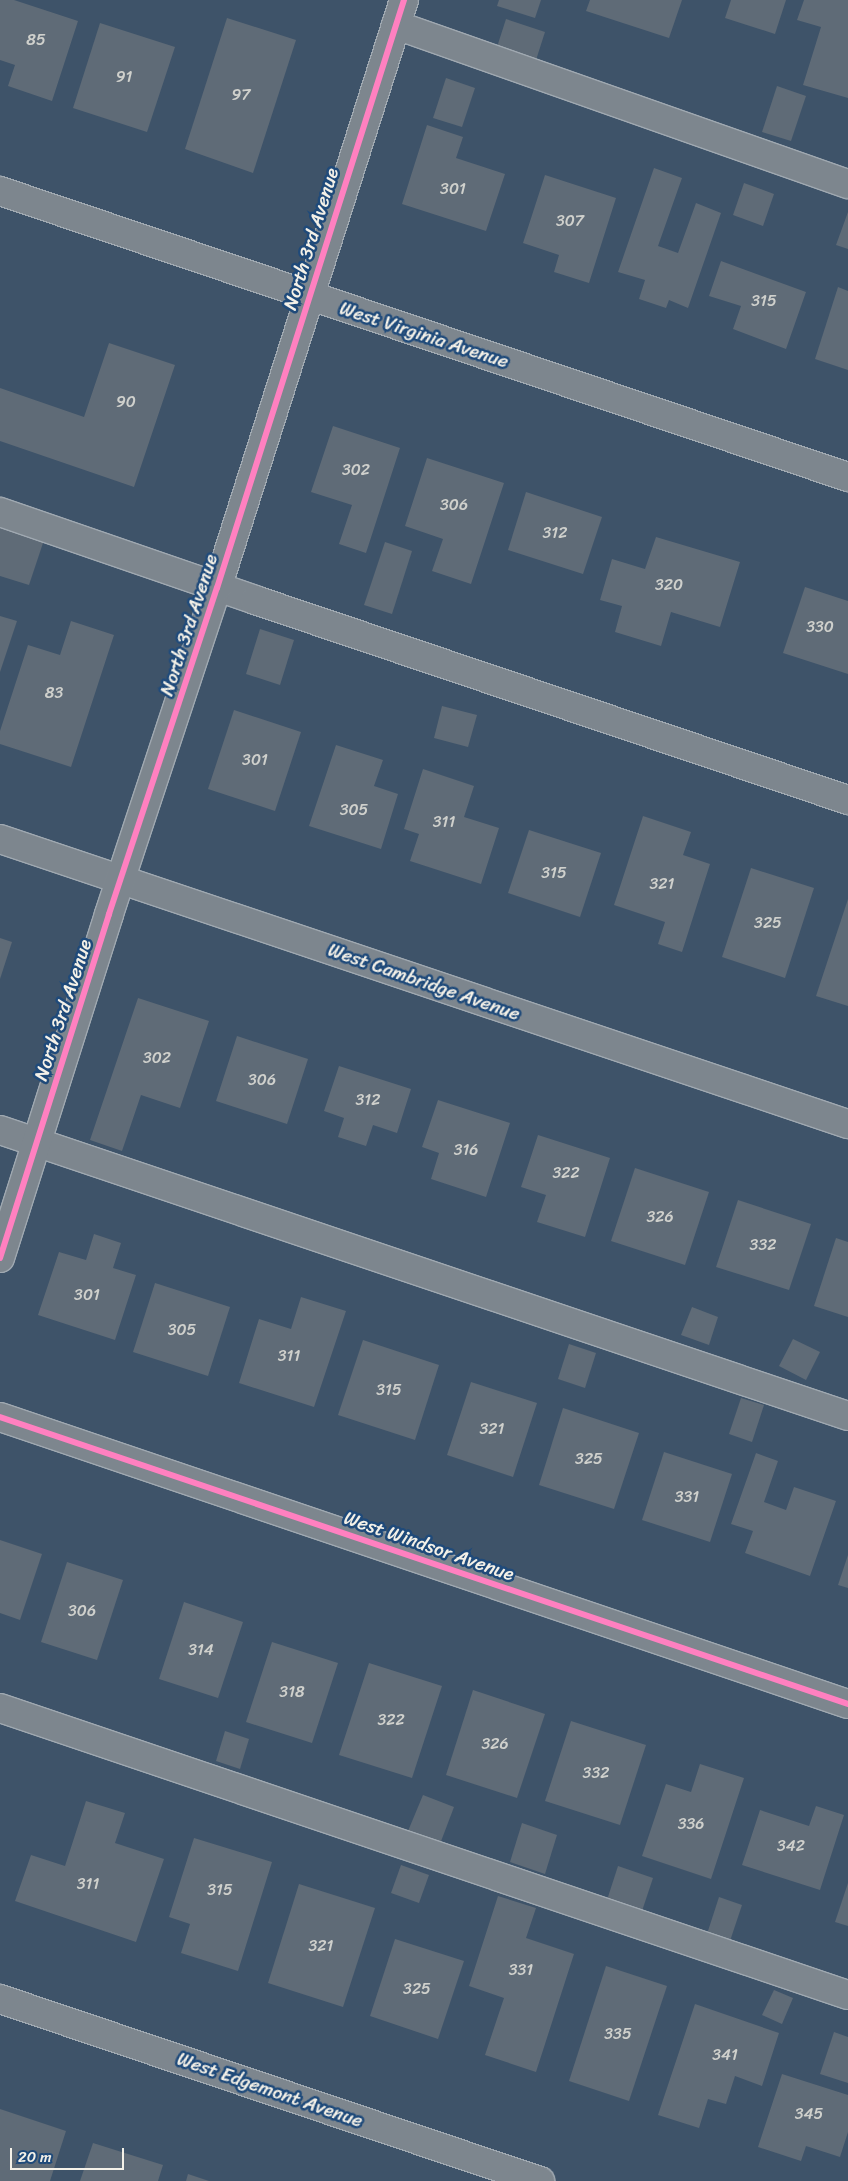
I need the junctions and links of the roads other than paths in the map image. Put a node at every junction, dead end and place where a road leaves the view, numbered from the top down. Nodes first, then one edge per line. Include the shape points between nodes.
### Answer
1 (400, 12) edge
2 (848, 184) edge
3 (0, 191) edge
4 (309, 297) junction
5 (848, 476) edge
6 (0, 512) edge
7 (217, 588) junction
8 (848, 800) edge
9 (0, 839) edge
10 (121, 880) junction
11 (848, 1124) edge
12 (0, 1130) edge
13 (36, 1142) junction
14 (0, 1258) edge
15 (848, 1416) edge
16 (0, 1417) edge
17 (848, 1704) edge
18 (0, 1708) edge
19 (848, 1994) edge
20 (0, 1999) edge
21 (540, 2181) edge

1 - 2 street
1 - 4 street, North 3rd Avenue
3 - 4 street, West Virginia Avenue
4 - 5 street, West Virginia Avenue
4 - 7 street, North 3rd Avenue
6 - 7 street
7 - 8 street
7 - 10 street, North 3rd Avenue
9 - 10 street, West Cambridge Avenue
10 - 11 street, West Cambridge Avenue
10 - 13 street, North 3rd Avenue
12 - 13 street
13 - 14 street, North 3rd Avenue
13 - 15 street
16 - 17 street, West Windsor Avenue
18 - 19 street
20 - 21 street, West Edgemont Avenue

